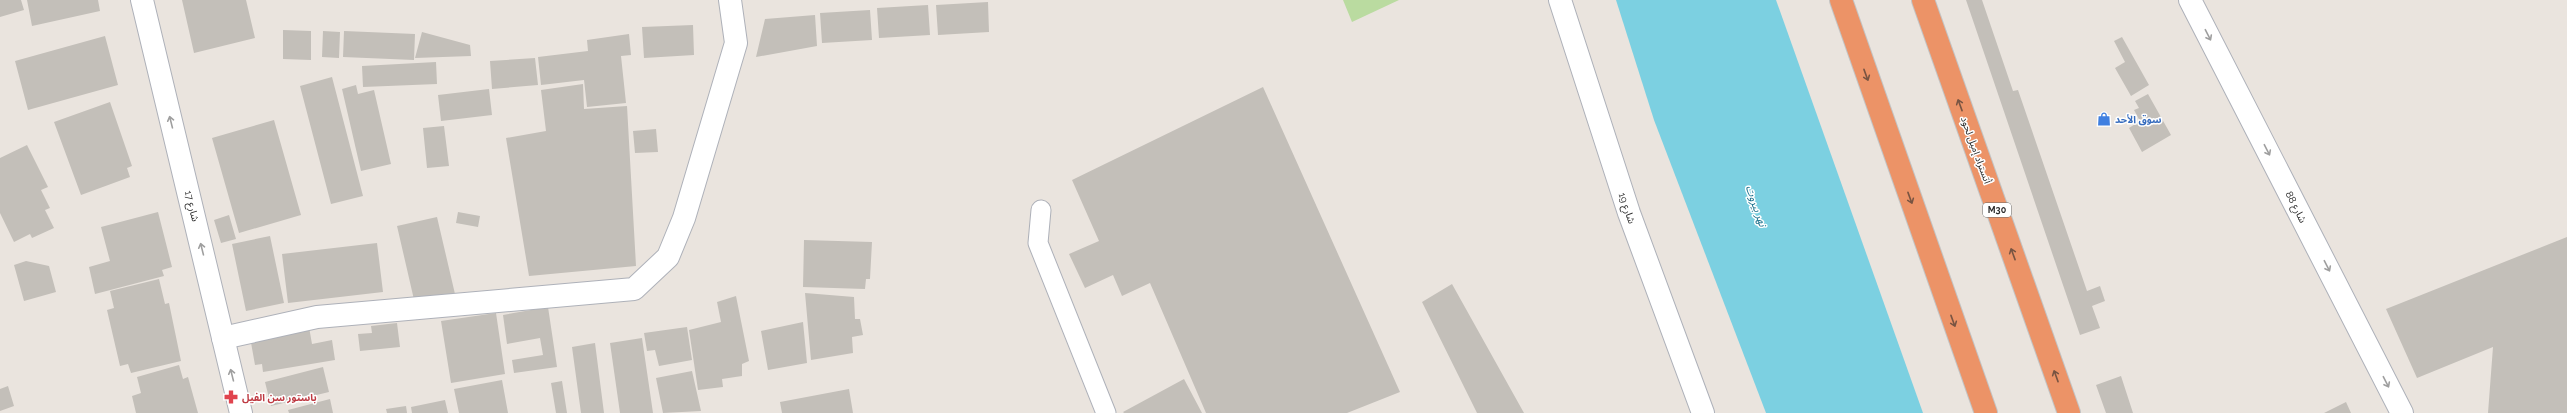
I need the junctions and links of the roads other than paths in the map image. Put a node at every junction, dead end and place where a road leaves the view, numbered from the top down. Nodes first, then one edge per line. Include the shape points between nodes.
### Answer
1 (142, 0) edge
2 (730, 0) edge
3 (1560, 0) edge
4 (1841, 0) edge
5 (2190, 0) edge
6 (1924, 4) edge
7 (1041, 210) dead end
8 (223, 338) junction
9 (241, 413) edge
10 (1106, 413) edge
11 (1703, 413) edge
12 (1986, 413) edge
13 (2069, 413) edge
14 (2402, 413) edge

8 -> 1 street, شارع 17
2 - 8 street via 736,44 684,218 668,257 634,289 317,317
3 - 11 street, شارع 19 via 1629,214
4 -> 12 highway
5 -> 14 street, شارع 88
13 -> 6 highway, أتستراد إميل لحود / M30
7 - 10 lane via 1038,243
9 -> 8 street, شارع 17

